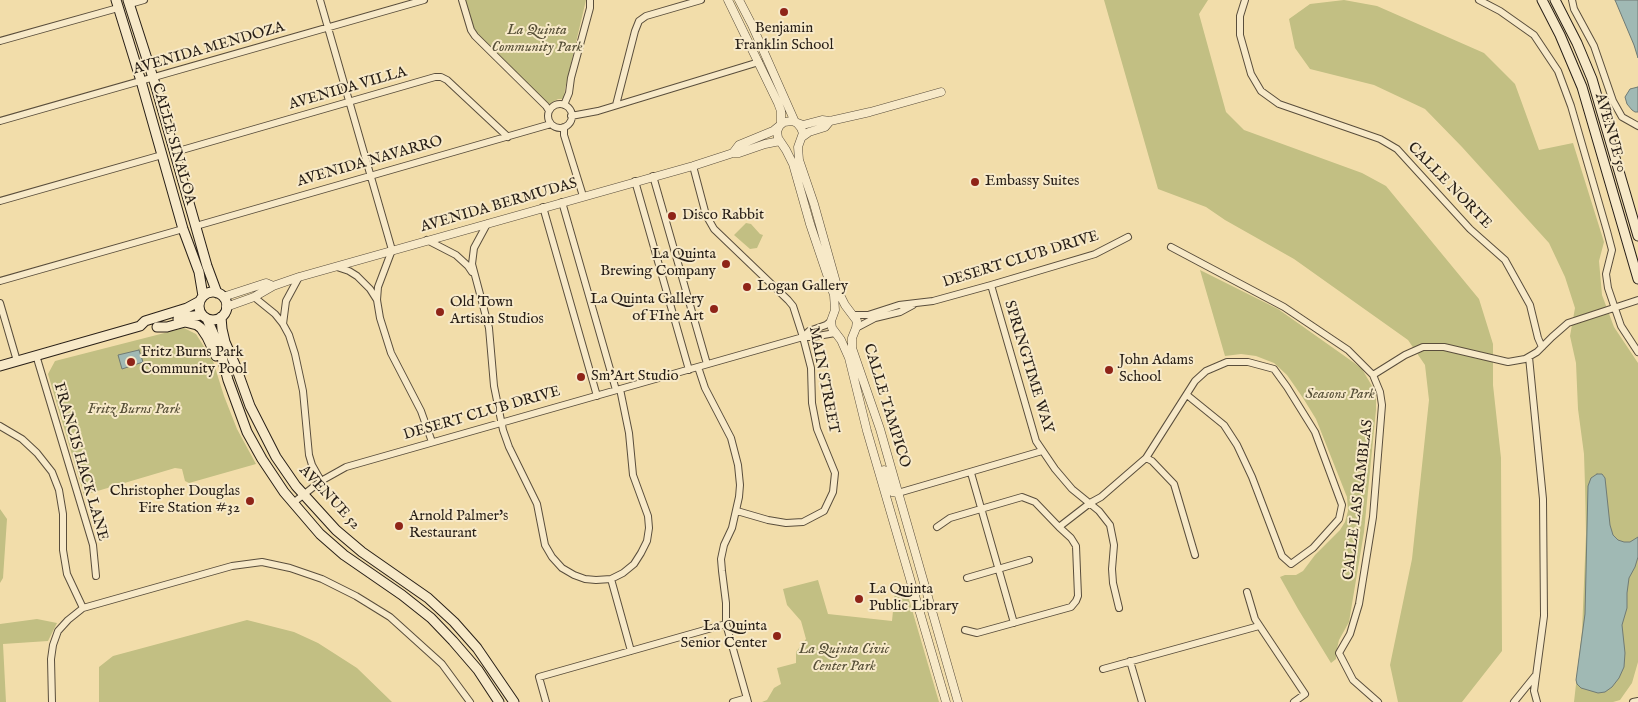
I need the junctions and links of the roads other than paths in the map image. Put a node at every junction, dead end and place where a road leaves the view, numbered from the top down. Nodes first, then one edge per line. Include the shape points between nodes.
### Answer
1 (144, 0) edge
2 (320, 0) edge
3 (424, 0) edge
4 (462, 0) edge
5 (590, 0) edge
6 (700, 0) edge
7 (728, 0) edge
8 (739, 0) edge
9 (1245, 0) edge
10 (1479, 0) edge
11 (1542, 0) edge
12 (1555, 0) edge
13 (1572, 0) edge
14 (129, 2) edge
15 (117, 4) edge
16 (328, 27) junction
17 (0, 41) edge
18 (759, 62) junction
19 (154, 77) junction
20 (141, 81) junction
21 (941, 92) dead end
22 (349, 102) junction
23 (564, 105) junction
24 (616, 105) junction
25 (549, 111) junction
26 (572, 116) junction
27 (0, 121) edge
28 (830, 121) junction
29 (796, 122) junction
30 (551, 124) junction
31 (564, 126) junction
32 (780, 126) junction
33 (1638, 126) edge
34 (508, 137) junction
35 (802, 138) junction
36 (781, 143) junction
37 (175, 152) junction
38 (733, 152) junction
39 (162, 155) junction
40 (693, 166) junction
41 (370, 175) junction
42 (653, 176) junction
43 (635, 181) junction
44 (583, 196) junction
45 (0, 201) edge
46 (562, 202) junction
47 (543, 208) junction
48 (487, 224) junction
49 (196, 226) junction
50 (183, 230) junction
51 (1638, 236) edge
52 (1128, 237) dead end
53 (427, 240) junction
54 (1171, 247) dead end
55 (392, 250) junction
56 (336, 267) junction
57 (474, 275) junction
58 (300, 277) junction
59 (1638, 279) edge
60 (0, 281) edge
61 (991, 285) junction
62 (272, 286) junction
63 (220, 295) junction
64 (254, 297) junction
65 (202, 298) junction
66 (377, 300) junction
67 (1638, 300) edge
68 (0, 303) edge
69 (919, 303) junction
70 (226, 307) junction
71 (1615, 308) junction
72 (852, 314) junction
73 (205, 317) junction
74 (221, 317) junction
75 (832, 320) junction
76 (283, 324) junction
77 (140, 326) junction
78 (156, 327) junction
79 (856, 329) junction
80 (836, 334) junction
81 (804, 337) junction
82 (1542, 347) junction
83 (1638, 352) edge
84 (36, 355) junction
85 (1530, 357) junction
86 (17, 361) junction
87 (707, 364) junction
88 (0, 366) edge
89 (698, 367) junction
90 (689, 370) junction
91 (1373, 375) junction
92 (228, 380) junction
93 (618, 390) junction
94 (597, 396) junction
95 (1187, 396) junction
96 (502, 423) junction
97 (0, 426) edge
98 (868, 431) junction
99 (432, 442) junction
100 (1042, 452) junction
101 (1146, 458) junction
102 (970, 473) junction
103 (321, 480) junction
104 (898, 493) junction
105 (304, 494) junction
106 (293, 503) junction
107 (1090, 504) junction
108 (981, 509) junction
109 (737, 511) junction
110 (937, 527) dead end
111 (1059, 527) junction
112 (1195, 555) dead end
113 (1029, 560) dead end
114 (997, 570) junction
115 (96, 576) dead end
116 (967, 578) dead end
117 (611, 579) junction
118 (1247, 592) dead end
119 (83, 608) junction
120 (1119, 608) dead end
121 (1014, 623) junction
122 (726, 624) junction
123 (1259, 626) junction
124 (965, 630) dead end
125 (631, 651) junction
126 (1130, 662) junction
127 (1103, 669) dead end
128 (1536, 674) junction
129 (748, 700) edge
130 (1638, 701) edge
131 (52, 702) edge
132 (470, 702) edge
133 (499, 702) edge
134 (514, 702) edge
135 (546, 702) edge
136 (733, 702) edge
137 (946, 702) edge
138 (958, 702) edge
139 (1142, 702) edge
140 (1294, 702) edge
141 (1378, 702) edge
142 (1514, 702) edge
143 (1537, 702) edge
144 (1633, 702) edge

1 - 14 street
2 - 16 street
3 - 16 street, AVENIDA MENDOZA
4 - 25 street via 475,36
5 - 23 street
6 - 24 street via 639,20
7 - 18 street, CALLE TAMPICO
8 - 29 street, CALLE TAMPICO
9 - 82 street, CALLE NORTE via 1240,16 1240,35 1251,74 1260,91 1279,104 1397,149 1470,229 1505,260 1530,305
10 - 71 street via 1534,35 1558,71 1608,230 1612,250 1606,274
11 - 59 main road, AVENUE 50 via 1582,87
12 - 51 main road, AVENUE 50 via 1592,79
13 - 33 street via 1594,46 1613,101 1622,117
14 - 19 main road, CALLE SINALOA
15 - 17 street
15 - 20 main road, CALLE SINALOA
16 - 19 street, AVENIDA MENDOZA
16 - 22 street
18 - 24 street
18 - 32 street, CALLE TAMPICO via 778,103
19 - 20 street, AVENIDA MENDOZA
19 - 37 main road, CALLE SINALOA
20 - 27 street, AVENIDA MENDOZA
20 - 39 main road, CALLE SINALOA
21 - 28 street, AVENIDA BERMUDAS
22 - 34 street, AVENIDA VILLA via 441,77
22 - 37 street, AVENIDA VILLA
22 - 41 street
23 - 25 street via 556,104
23 - 26 street
24 - 26 street
25 - 30 street
26 - 31 street
28 - 29 street, AVENIDA BERMUDAS via 804,125
28 - 35 street, AVENIDA BERMUDAS via 825,127
29 - 32 street, AVENIDA BERMUDAS via 788,121
29 - 35 street, CALLE TAMPICO via 801,128
30 - 31 street
30 - 34 street, AVENIDA NAVARRO
31 - 44 street
32 - 36 street, CALLE TAMPICO via 777,135
32 - 38 street, AVENIDA BERMUDAS via 739,145
34 - 41 street, AVENIDA NAVARRO
35 - 36 street, AVENIDA BERMUDAS via 794,146
35 - 72 street, CALLE TAMPICO via 798,147 799,160 839,293
36 - 38 street, AVENIDA BERMUDAS
36 - 75 street, CALLE TAMPICO via 793,164 834,295
37 - 49 main road, CALLE SINALOA
38 - 40 street, AVENIDA BERMUDAS
39 - 45 street
39 - 50 main road, CALLE SINALOA
40 - 42 street, AVENIDA BERMUDAS
40 - 81 street, MAIN STREET via 710,223 788,300 797,314
41 - 49 street, AVENIDA NAVARRO
41 - 55 street
42 - 43 street, AVENIDA BERMUDAS
42 - 87 street
43 - 44 street, AVENIDA BERMUDAS
43 - 90 street
44 - 46 street, AVENIDA BERMUDAS
46 - 47 street, AVENIDA BERMUDAS
46 - 93 street
47 - 48 street, AVENIDA BERMUDAS
47 - 94 street
48 - 53 street, AVENIDA BERMUDAS
48 - 57 street via 472,255
49 - 63 main road, CALLE SINALOA via 207,266
50 - 60 street
50 - 65 main road, CALLE SINALOA via 199,272
52 - 61 street, DESERT CLUB DRIVE via 1095,254
53 - 55 street, AVENIDA BERMUDAS
53 - 57 street via 456,255
54 - 91 street, CALLE LAS RAMBLAS via 1284,307 1348,350
55 - 56 street, AVENIDA BERMUDAS
55 - 66 street via 378,287
56 - 58 street, AVENIDA BERMUDAS
56 - 66 street via 357,276
57 - 96 street via 489,328 494,386
58 - 62 street, AVENIDA BERMUDAS
58 - 76 street via 286,302
61 - 69 street, DESERT CLUB DRIVE
61 - 100 street, SPRINGTIME WAY via 1036,441
62 - 63 street, AVENIDA BERMUDAS via 266,283
62 - 64 street, AVENIDA BERMUDAS
63 - 65 main road via 209,293
63 - 70 main road
64 - 70 street, AVENIDA BERMUDAS
64 - 76 street
65 - 73 main road via 199,308
65 - 77 main road via 187,308 145,320
66 - 99 street via 391,353 421,411
67 - 71 street
68 - 86 street
69 - 72 street, DESERT CLUB DRIVE via 899,305 868,315
69 - 79 street, DESERT CLUB DRIVE via 876,318
70 - 74 main road
71 - 82 street via 1568,323
71 - 83 street via 1621,326
72 - 75 street, DESERT CLUB DRIVE via 841,311
72 - 79 street, CALLE TAMPICO via 857,321
73 - 74 main road via 214,320
73 - 78 main road via 185,317
73 - 92 main road, AVENUE 52 via 219,346
74 - 105 main road, AVENUE 52 via 225,342 261,430 276,457
75 - 80 street, CALLE TAMPICO
75 - 81 street, DESERT CLUB DRIVE via 809,331
76 - 103 street via 301,376 308,455
77 - 78 main road via 148,330
77 - 84 main road
78 - 92 main road via 185,322 202,328
79 - 80 street, DESERT CLUB DRIVE via 847,337
79 - 104 street, CALLE TAMPICO via 852,348
80 - 81 street, DESERT CLUB DRIVE
80 - 98 street, CALLE TAMPICO via 849,358
81 - 87 street, DESERT CLUB DRIVE
81 - 109 street, MAIN STREET via 811,368 816,429 835,473 833,492 824,510 803,522 777,522
82 - 85 street
84 - 86 main road
84 - 115 street, FRANCIS HACK LANE via 93,545
85 - 91 street via 1508,362 1444,348 1423,347
85 - 128 street via 1544,500 1544,616
86 - 88 main road
87 - 89 street, DESERT CLUB DRIVE
89 - 90 street, DESERT CLUB DRIVE
89 - 109 street via 736,453 740,485
90 - 93 street, DESERT CLUB DRIVE
91 - 141 street, CALLE LAS RAMBLAS via 1382,405 1373,517 1359,604 1350,634 1339,653 1353,680
92 - 106 main road, AVENUE 52 via 247,432 262,460
93 - 94 street, DESERT CLUB DRIVE
93 - 117 street via 629,433 633,474 649,528 647,541 634,564
94 - 96 street, DESERT CLUB DRIVE
95 - 95 street via 1194,381 1206,371 1227,362 1248,362 1274,369 1315,432 1342,505 1339,519 1313,548 1291,564 1282,556 1237,444 1224,425
95 - 101 street
96 - 99 street, DESERT CLUB DRIVE
96 - 117 street via 537,504 545,545 552,557 574,575 585,579
97 - 119 street via 38,453 52,472 63,514 63,550 68,574
98 - 104 street via 892,492
98 - 137 street, CALLE TAMPICO
99 - 103 street, DESERT CLUB DRIVE via 346,467
100 - 102 street
100 - 107 street, SPRINGTIME WAY via 1072,489
101 - 107 street
101 - 112 street via 1174,484
102 - 104 street
102 - 108 street
103 - 105 street, DESERT CLUB DRIVE
104 - 138 street, CALLE TAMPICO
105 - 106 street, DESERT CLUB DRIVE
105 - 134 main road, AVENUE 52 via 336,530 428,598 454,622 477,648
106 - 133 main road, AVENUE 52 via 344,555 430,618 478,670
107 - 111 street
107 - 120 street, SPRINGTIME WAY via 1106,519 1112,530 1113,583
108 - 110 street via 950,518
108 - 111 street via 1022,497 1035,502
108 - 114 street
109 - 122 street via 722,559
111 - 121 street via 1075,543 1077,550 1076,601 1062,610
113 - 114 street
114 - 116 street
114 - 121 street
117 - 125 street
118 - 123 street
119 - 131 street via 58,631 52,645
119 - 132 street via 232,566 262,562 290,568 322,579 390,617 442,664
121 - 124 street via 977,633
122 - 125 street
122 - 129 street
123 - 126 street
123 - 140 street via 1305,694
125 - 135 street via 538,677
126 - 127 street
126 - 139 street
128 - 142 street
128 - 143 street via 1534,692
129 - 136 street
130 - 144 street

